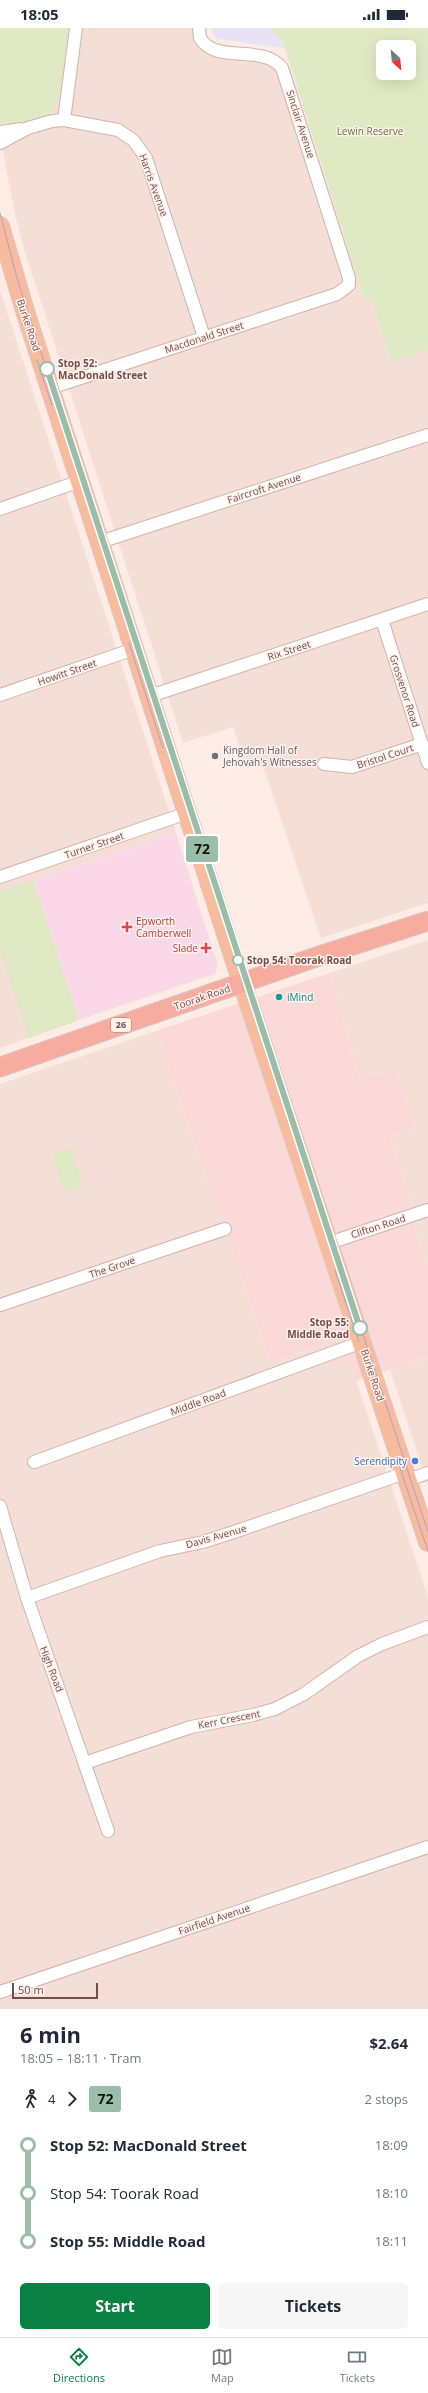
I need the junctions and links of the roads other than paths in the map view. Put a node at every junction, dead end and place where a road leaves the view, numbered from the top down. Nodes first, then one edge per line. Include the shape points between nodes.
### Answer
1 (76, 28) edge
2 (199, 28) edge
3 (64, 120) junction
4 (28, 128) junction
5 (0, 132) edge
6 (0, 143) edge
7 (0, 226) edge
8 (349, 278) joint
9 (204, 337) junction
10 (50, 388) junction
11 (428, 434) edge
12 (80, 481) junction
13 (0, 509) edge
14 (100, 542) junction
15 (428, 604) edge
16 (382, 620) junction
17 (134, 649) junction
18 (0, 695) edge
19 (150, 696) junction
20 (422, 744) junction
21 (428, 763) edge
22 (324, 764) dead end
23 (187, 813) junction
24 (0, 877) edge
25 (428, 921) edge
26 (242, 983) junction
27 (0, 1067) edge
28 (428, 1210) edge
29 (225, 1229) dead end
30 (329, 1243) junction
31 (0, 1305) edge
32 (362, 1342) junction
33 (34, 1462) dead end
34 (428, 1473) edge
35 (406, 1476) junction
36 (0, 1506) edge
37 (428, 1542) edge
38 (27, 1598) junction
39 (428, 1627) edge
40 (85, 1763) junction
41 (108, 1831) dead end
42 (428, 1847) edge
43 (0, 1992) edge

1 - 3 street
2 - 8 street, Sinclair Avenue via 200,38 210,48 269,58 282,68
3 - 4 street, Harris Avenue
3 - 9 street, Harris Avenue via 118,130 133,140 143,152
4 - 5 street, Harris Avenue
4 - 6 street, Harris Avenue
7 - 10 main road, Burke Road
8 - 9 street, Macdonald Street via 346,289 337,294
9 - 10 street, Macdonald Street
10 - 12 main road, Burke Road
11 - 14 street, Faircroft Avenue
12 - 13 street
12 - 14 main road, Burke Road
14 - 17 main road, Burke Road
15 - 16 street, Rix Street
16 - 19 street, Rix Street
16 - 20 street, Grosvenor Road
17 - 18 street, Howitt Street
17 - 19 main road, Burke Road
19 - 23 main road, Burke Road
20 - 21 street, Grosvenor Road
20 - 22 street, Bristol Court via 352,767
23 - 24 street, Turner Street
23 - 26 main road, Burke Road
25 - 26 highway, Toorak Road / 26
26 - 27 highway, Toorak Road / 26
26 - 30 main road, Burke Road
28 - 30 street, Clifton Road
29 - 31 street, The Grove
30 - 32 main road, Burke Road
32 - 33 street, Middle Road
32 - 35 main road, Burke Road
34 - 35 street, Davis Avenue
35 - 37 main road, Burke Road
35 - 38 street, Davis Avenue via 203,1542 160,1551
36 - 38 street, High Road
38 - 40 street, High Road
39 - 40 street, Kerr Crescent via 358,1656 304,1694 275,1709 191,1727
40 - 41 street, High Road
42 - 43 street, Fairfield Avenue

